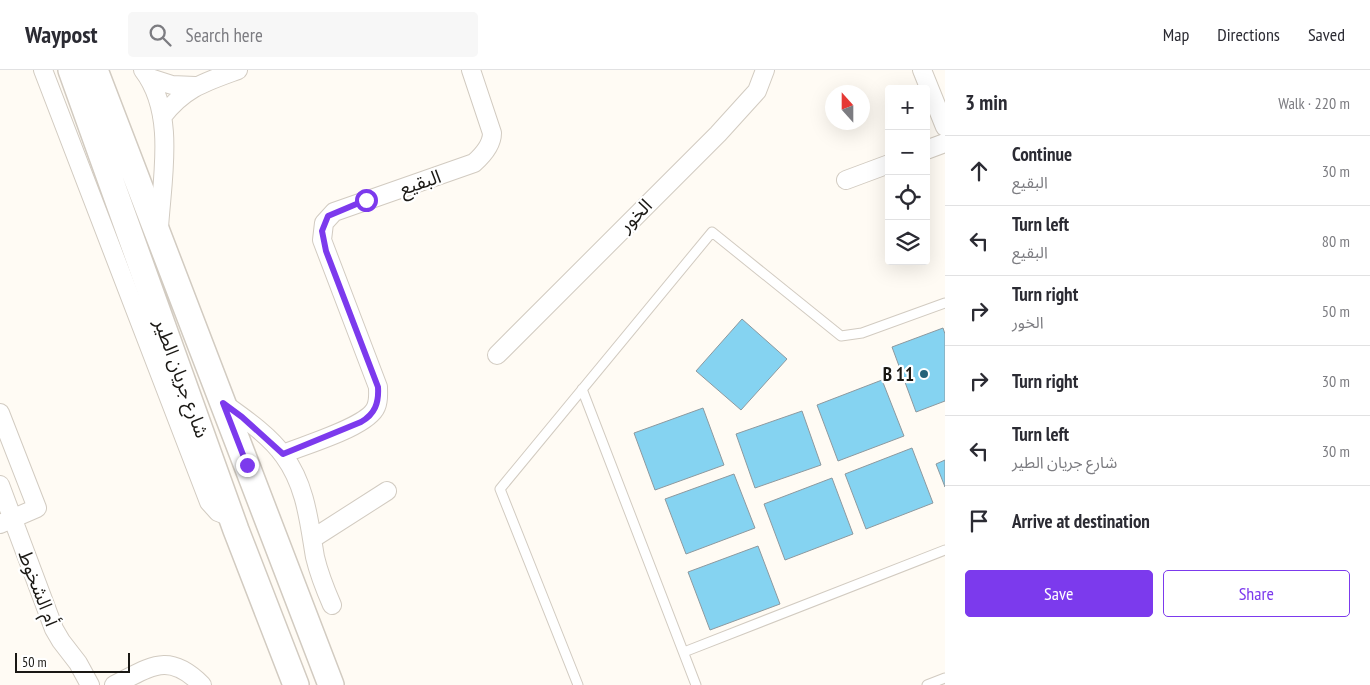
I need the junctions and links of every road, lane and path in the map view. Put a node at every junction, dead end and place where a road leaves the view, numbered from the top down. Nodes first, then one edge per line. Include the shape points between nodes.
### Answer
1 (71, 70) edge
2 (95, 70) edge
3 (238, 70) edge
4 (471, 70) edge
5 (764, 70) edge
6 (922, 70) edge
7 (43, 71) edge
8 (146, 74) edge
9 (195, 86) junction
10 (162, 117) junction
11 (945, 127) edge
12 (945, 143) edge
13 (930, 149) edge
14 (885, 165) edge
15 (846, 180) dead end
16 (158, 236) junction
17 (945, 303) edge
18 (160, 347) junction
19 (497, 354) dead end
20 (582, 389) junction
21 (223, 403) junction
22 (0, 413) edge
23 (283, 454) junction
24 (0, 485) edge
25 (387, 491) dead end
26 (6, 521) edge
27 (312, 539) junction
28 (945, 550) edge
29 (332, 604) dead end
30 (684, 652) junction
31 (945, 678) edge
32 (90, 685) edge
33 (114, 685) edge
34 (202, 685) edge
35 (296, 685) edge
36 (331, 685) edge
37 (578, 685) edge
38 (696, 685) edge
39 (927, 685) edge

1 - 18 street, شارع جريان الطير
2 - 16 street, شارع جريان الطير
3 - 9 street
4 - 23 street, البقيع via 492,133 492,140 482,156 474,163 334,212 324,223 322,240 378,387 377,406 366,420
5 - 19 street, الخور via 757,91 718,134
6 - 11 street
7 - 18 street
8 - 9 street via 172,85
8 - 10 street, شارع جريان الطير
9 - 10 street via 177,99
10 - 16 street, شارع جريان الطير
12 - 13 street
14 - 15 street
16 - 21 street, شارع جريان الطير
17 - 20 lane via 862,333 841,336 712,232
18 - 35 street, شارع جريان الطير
20 - 30 lane
20 - 37 lane via 500,489
21 - 23 street
21 - 36 street, شارع جريان الطير
22 - 26 street via 37,508
23 - 27 street via 301,490
24 - 26 street, أم الشخوط
25 - 27 street
26 - 32 street, أم الشخوط via 54,629
27 - 29 street via 320,575
28 - 30 lane
30 - 38 lane
31 - 39 lane
33 - 34 street via 165,664 185,669

